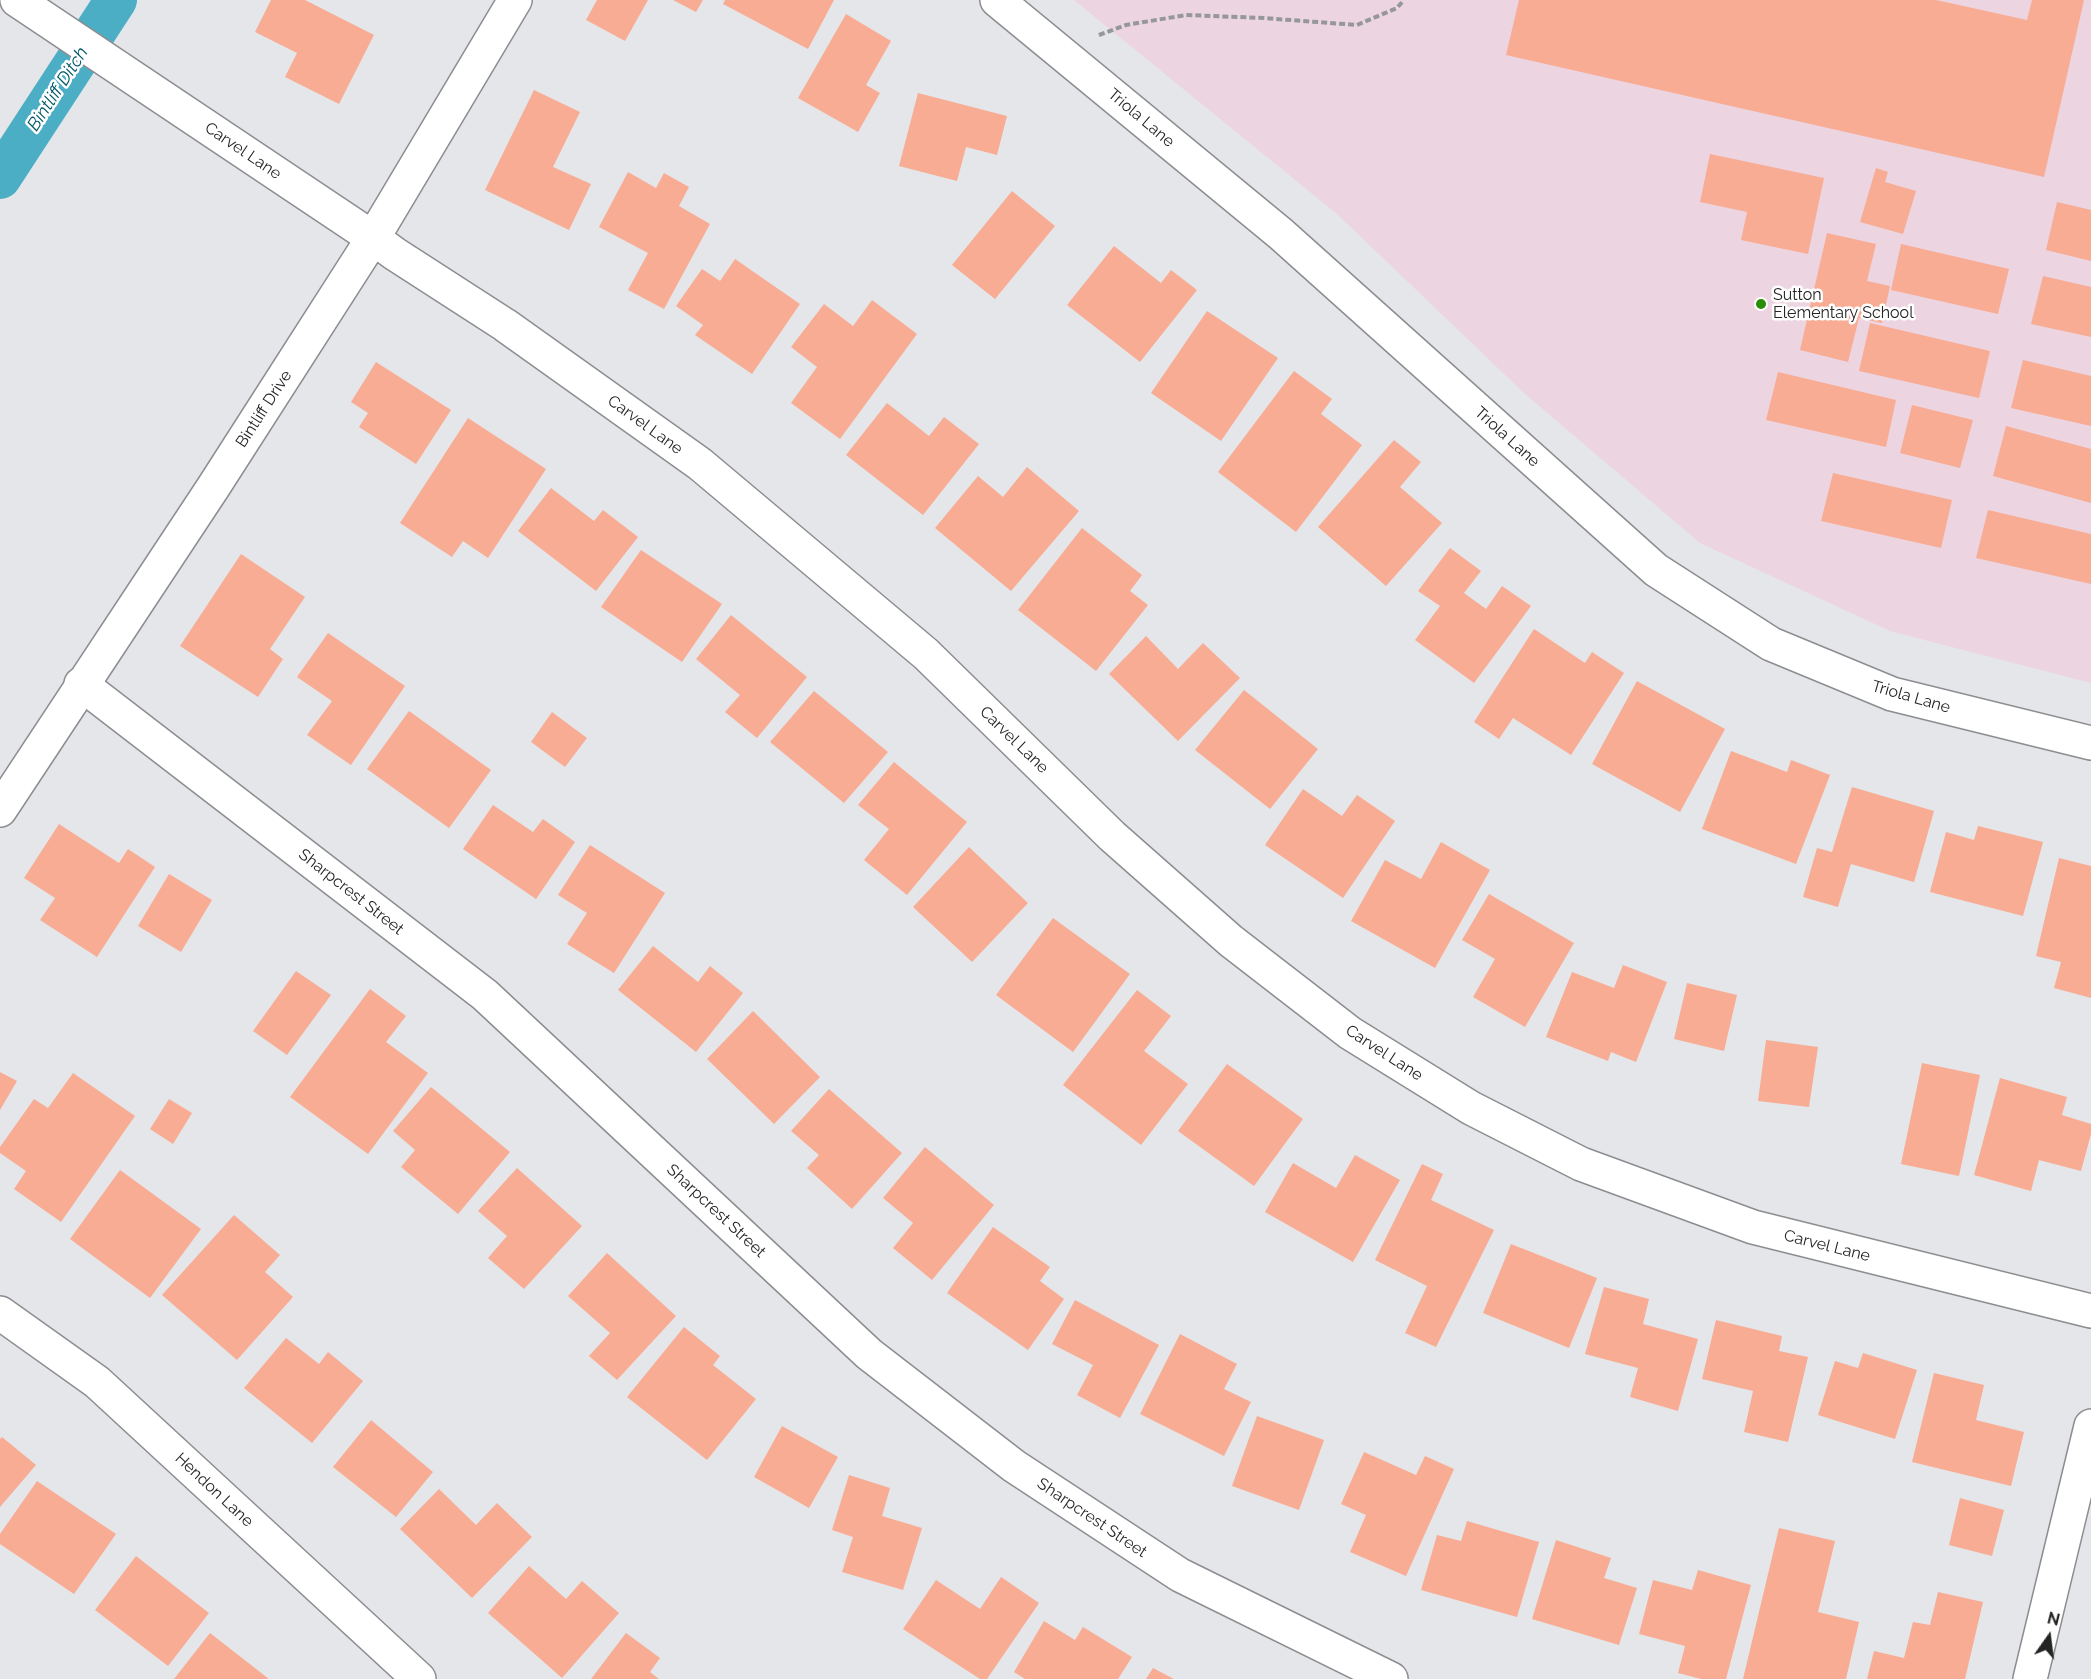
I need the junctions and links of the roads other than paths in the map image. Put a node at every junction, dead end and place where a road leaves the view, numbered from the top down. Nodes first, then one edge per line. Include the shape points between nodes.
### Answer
1 (17, 0) edge
2 (515, 0) edge
3 (997, 0) edge
4 (373, 238) junction
5 (81, 684) junction
6 (2091, 743) edge
7 (0, 810) edge
8 (2091, 1311) edge
9 (0, 1313) edge
10 (2091, 1426) edge
11 (419, 1679) edge
12 (1391, 1679) edge
13 (2030, 1679) edge

1 - 4 street, Carvel Lane
2 - 4 street, Bintliff Drive
3 - 6 street, Triola Lane via 1281,234 1656,570 1771,644 1892,694
4 - 5 street, Bintliff Drive
4 - 8 street, Carvel Lane via 505,325 700,465 926,654 1112,836 1231,942 1350,1033 1471,1108 1581,1164 1753,1227
5 - 7 street, Bintliff Drive
5 - 12 street, Sharpcrest Street via 485,995 869,1354 1014,1466 1180,1575
9 - 11 street, Hendon Lane via 97,1382
10 - 13 street

